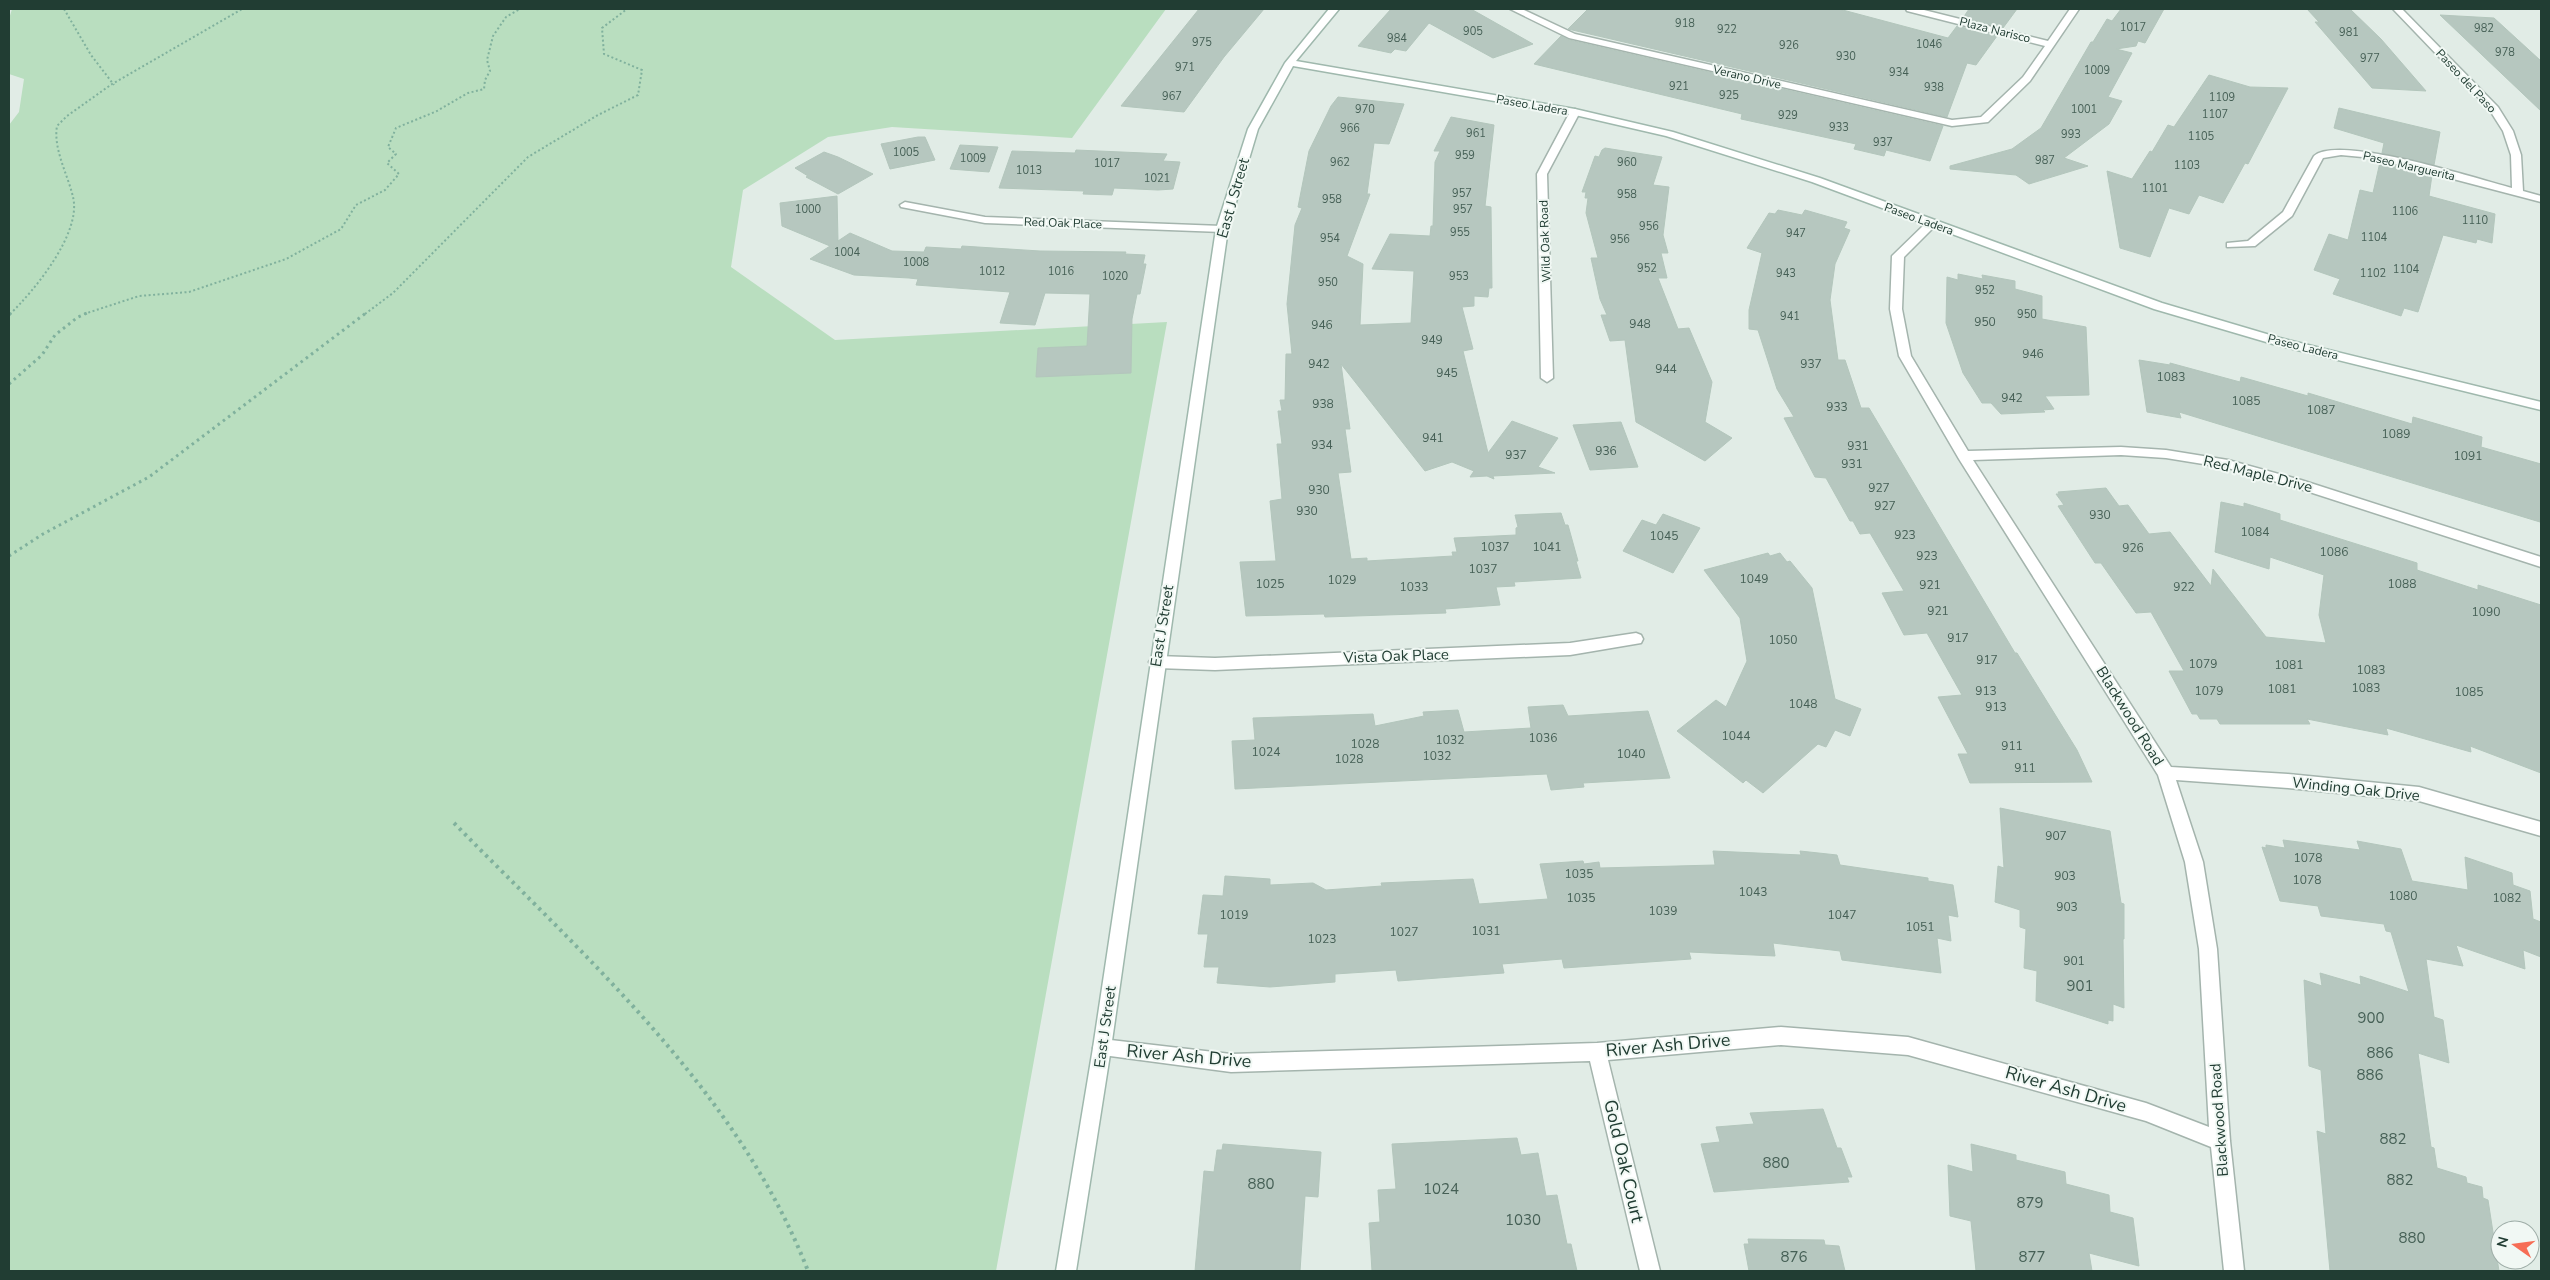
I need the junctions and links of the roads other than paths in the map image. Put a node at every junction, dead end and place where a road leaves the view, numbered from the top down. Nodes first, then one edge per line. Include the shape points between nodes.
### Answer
1 (1334, 9) edge
2 (1515, 9) edge
3 (1910, 9) edge
4 (2074, 9) edge
5 (2397, 9) edge
6 (2050, 44) junction
7 (1290, 63) junction
8 (1575, 112) junction
9 (2518, 193) junction
10 (2541, 199) edge
11 (905, 205) dead end
12 (1931, 224) junction
13 (1222, 229) junction
14 (2231, 245) dead end
15 (1547, 378) dead end
16 (2541, 406) edge
17 (1964, 456) junction
18 (2541, 562) edge
19 (1636, 639) dead end
20 (1156, 662) junction
21 (2166, 773) junction
22 (2541, 829) edge
23 (1102, 1048) junction
24 (1597, 1052) junction
25 (2220, 1140) junction
26 (1066, 1271) edge
27 (1650, 1271) edge
28 (2234, 1271) edge

1 - 7 street, East J Street
2 - 6 street, Verano Drive via 1572,36 1952,123 1984,120 2028,79
3 - 6 street, Plaza Narisco
4 - 6 street
5 - 9 street, Paseo del Paso via 2493,107 2508,131 2516,155
7 - 8 street, Paseo Ladera
7 - 13 street, East J Street via 1253,129
8 - 12 street, Paseo Ladera via 1678,136 1816,180
8 - 15 street, Wild Oak Road via 1542,174
9 - 10 street, Paseo Marguerita
9 - 14 street, Paseo Marguerita via 2373,155 2341,152 2319,156 2288,214 2251,244
11 - 13 street, Red Oak Place via 985,220
12 - 16 street, Paseo Ladera via 2158,306 2277,341
12 - 17 street, Blackwood Road via 1898,256 1896,309 1905,356
13 - 20 street, East J Street
17 - 18 street, Red Maple Drive via 2121,451 2228,464
17 - 21 street, Blackwood Road
19 - 20 street, Vista Oak Place via 1570,649 1215,664
20 - 23 street, East J Street
21 - 22 street, Winding Oak Drive via 2419,794
21 - 25 street, Blackwood Road via 2194,862 2208,949
23 - 24 street, River Ash Drive via 1231,1063
23 - 26 street, East J Street
24 - 25 street, River Ash Drive via 1781,1036 1908,1046 2146,1112
24 - 27 street, Gold Oak Court
25 - 28 street, Blackwood Road

